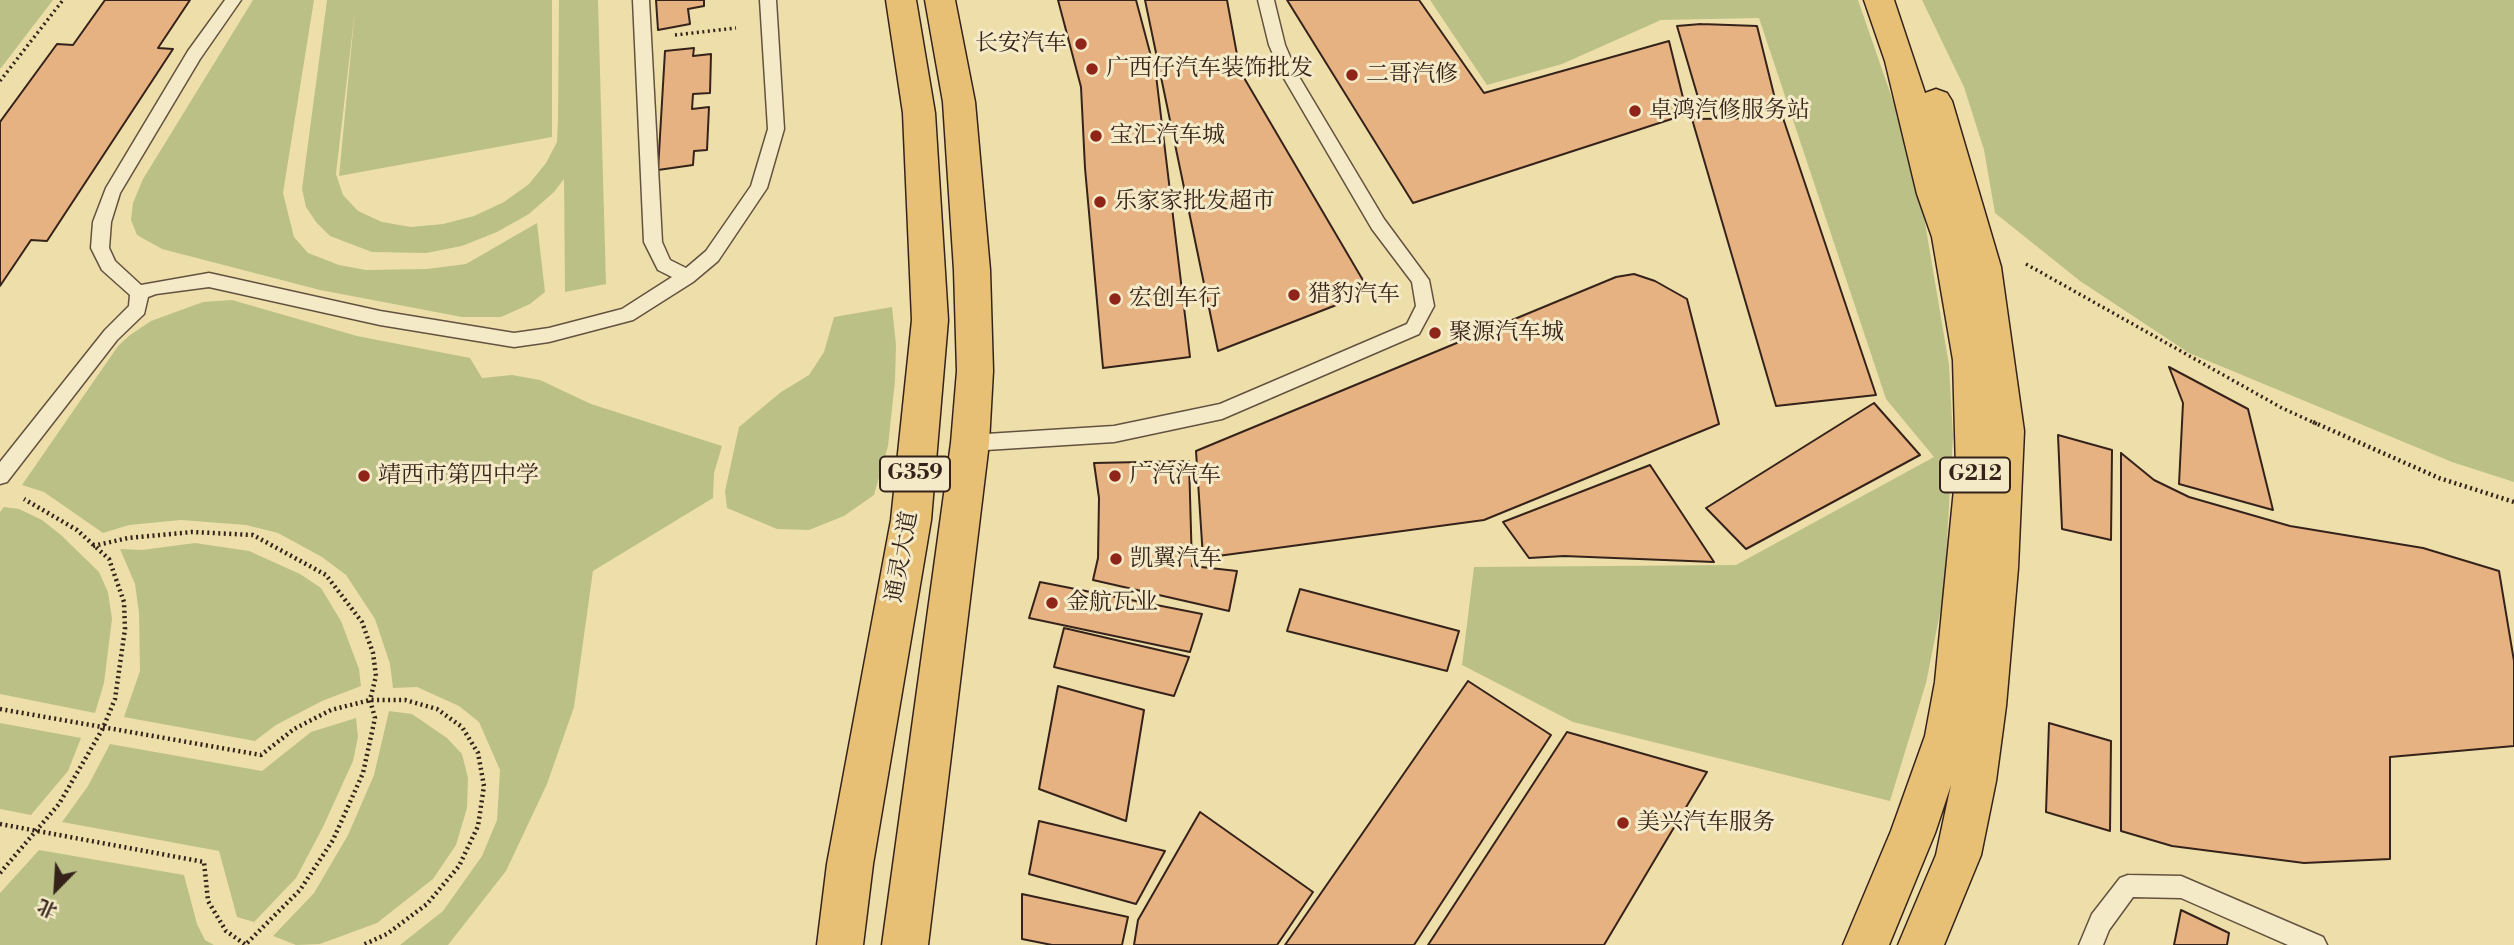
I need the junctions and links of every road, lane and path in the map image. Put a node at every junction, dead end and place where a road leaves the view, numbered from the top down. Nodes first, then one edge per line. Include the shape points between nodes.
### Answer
1 (63, 0) edge
2 (233, 0) edge
3 (640, 0) edge
4 (768, 0) edge
5 (901, 0) edge
6 (940, 0) edge
7 (1266, 0) edge
8 (1879, 0) edge
9 (1901, 0) edge
10 (768, 24) junction
11 (643, 39) junction
12 (0, 82) edge
13 (1977, 240) junction
14 (687, 277) junction
15 (139, 293) junction
16 (970, 443) junction
17 (0, 476) edge
18 (20, 498) dead end
19 (2514, 502) edge
20 (93, 546) junction
21 (370, 700) junction
22 (0, 709) edge
23 (103, 728) junction
24 (0, 824) edge
25 (37, 831) junction
26 (0, 873) edge
27 (246, 945) edge
28 (363, 945) edge
29 (840, 945) edge
30 (905, 945) edge
31 (1866, 945) edge
32 (1921, 945) edge
33 (2091, 945) edge
34 (2315, 945) edge

1 - 12 path
2 - 15 lane via 194,55 112,192 102,222 100,248 108,265
3 - 11 lane
4 - 10 lane
5 - 29 highway, 通灵大道 / G359 via 919,113 930,320 911,520 852,850
6 - 16 highway, G359 via 959,102 972,270 975,371
7 - 16 lane via 1290,75 1378,224 1420,280 1425,306 1413,329 1222,411 1114,434
8 - 31 highway, G212 via 1901,61 1949,237 1971,360 1975,469 1956,682 1946,736 1918,821
9 - 13 highway, G212 via 1938,105
10 - 11 path
10 - 14 lane via 776,129 759,188 712,256
11 - 14 lane via 653,242 664,265
13 - 19 path via 2282,408 2439,478
13 - 32 highway, G212 via 1992,316 2005,431 1998,568 1974,780 1958,855
14 - 15 lane via 627,315 514,340 380,318 209,280
15 - 17 lane via 138,309 111,335
16 - 30 highway, G359
18 - 20 path via 54,514
20 - 21 path via 192,532 253,535 301,559 326,575 362,622 376,676
20 - 23 path via 109,559 124,602 115,699
21 - 23 path via 313,719 261,755
21 - 27 path via 375,719 363,773 333,840 300,890
21 - 28 path via 405,699 437,709 462,727 478,753 484,786 478,826 459,866 427,904 387,934
22 - 23 path
23 - 25 path via 79,774
24 - 25 path
25 - 26 path
25 - 27 path via 204,862 208,901 226,931
33 - 34 lane via 2100,922 2128,886 2181,887

